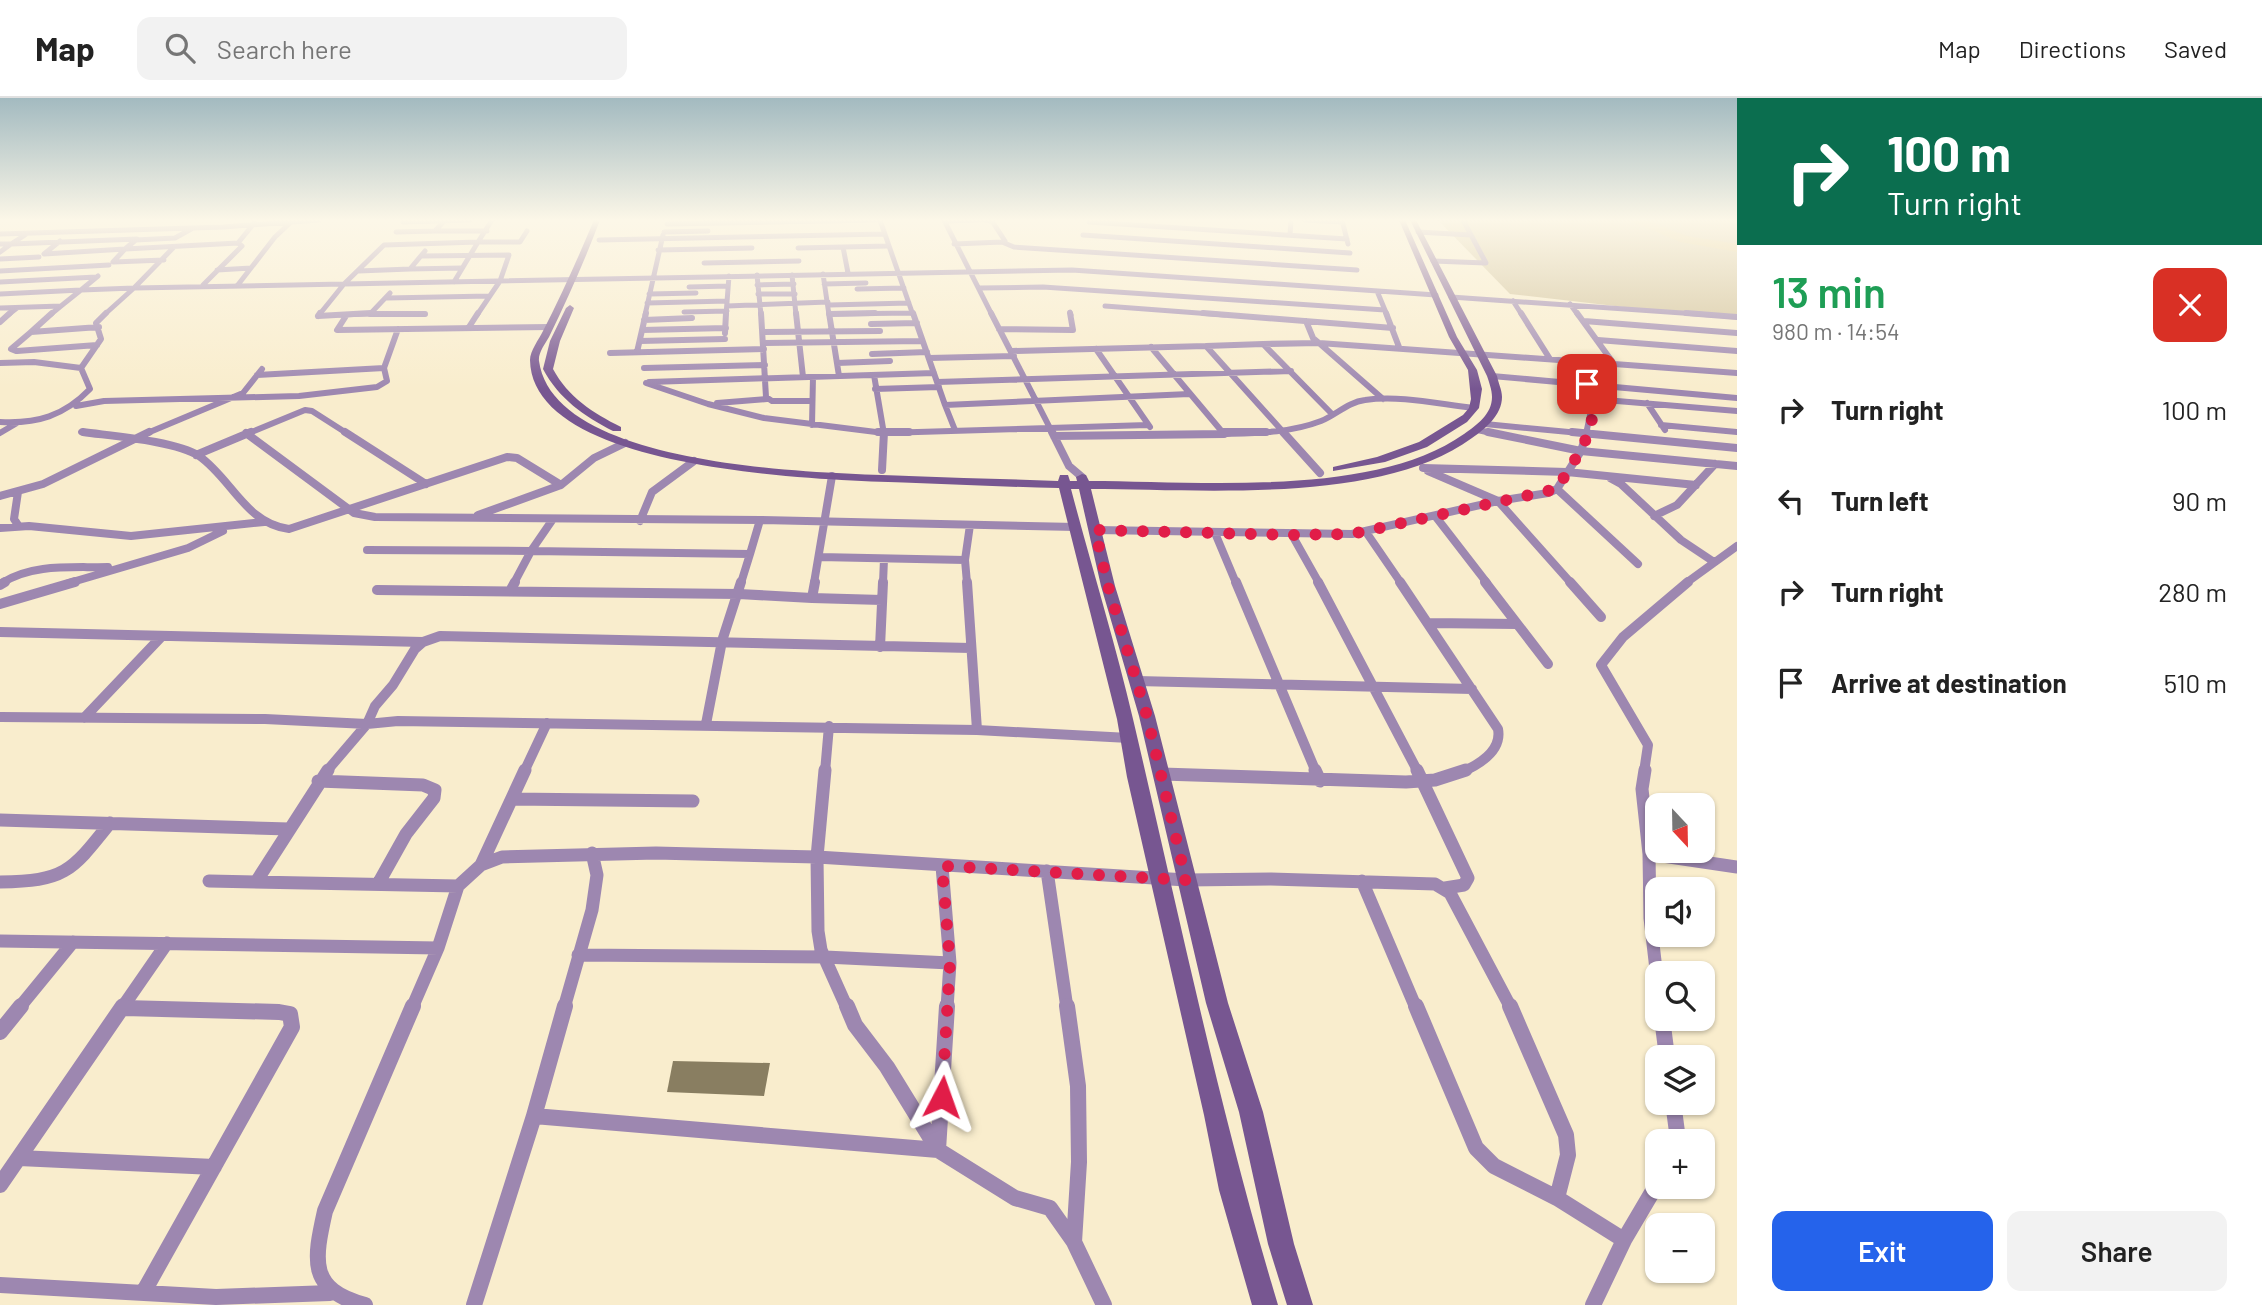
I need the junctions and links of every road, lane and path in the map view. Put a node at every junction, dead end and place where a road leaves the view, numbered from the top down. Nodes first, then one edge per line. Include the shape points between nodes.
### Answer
1 (147, 276) edge
2 (211, 276) edge
3 (245, 276) edge
4 (352, 276) edge
5 (457, 276) edge
6 (502, 276) edge
7 (721, 276) edge
8 (729, 276) edge
9 (757, 276) edge
10 (792, 276) edge
11 (822, 276) edge
12 (868, 276) edge
13 (900, 276) edge
14 (972, 276) edge
15 (1173, 276) edge
16 (1359, 276) edge
17 (1428, 276) edge
18 (1441, 276) edge
19 (96, 277) joint
20 (685, 277) junction
21 (703, 277) joint
22 (654, 278) junction
23 (1200, 278) junction
24 (580, 279) junction
25 (1217, 279) joint
26 (500, 281) junction
27 (1239, 281) junction
28 (0, 282) edge
29 (454, 282) junction
30 (397, 283) junction
31 (344, 284) junction
32 (824, 284) junction
33 (203, 285) junction
34 (757, 285) junction
35 (794, 285) junction
36 (237, 286) junction
37 (728, 286) junction
38 (856, 286) junction
39 (869, 286) junction
40 (134, 288) junction
41 (904, 288) junction
42 (980, 288) junction
43 (1363, 289) junction
44 (81, 290) junction
45 (683, 290) junction
46 (696, 290) junction
47 (1239, 290) dead end
48 (1377, 291) junction
49 (33, 293) junction
50 (649, 294) junction
51 (758, 294) junction
52 (795, 294) junction
53 (1436, 295) junction
54 (2, 296) edge
55 (489, 296) junction
56 (436, 297) junction
57 (1451, 297) junction
58 (387, 298) junction
59 (1197, 298) junction
60 (859, 299) junction
61 (908, 300) junction
62 (1513, 300) junction
63 (681, 302) junction
64 (696, 302) junction
65 (829, 302) junction
66 (647, 303) junction
67 (797, 303) junction
68 (1570, 304) junction
69 (761, 305) junction
70 (61, 306) junction
71 (727, 306) junction
72 (1105, 306) dead end
73 (0, 308) edge
74 (17, 308) junction
75 (1385, 310) junction
76 (1070, 312) dead end
77 (913, 313) junction
78 (1193, 313) junction
79 (370, 314) junction
80 (425, 314) junction
81 (830, 314) junction
82 (862, 314) junction
83 (680, 315) junction
84 (693, 315) junction
85 (346, 316) junction
86 (1737, 317) edge
87 (644, 320) junction
88 (1306, 321) junction
89 (1584, 321) junction
90 (0, 322) edge
91 (917, 323) junction
92 (1364, 326) junction
93 (99, 327) junction
94 (469, 327) junction
95 (549, 327) junction
96 (865, 327) junction
97 (880, 327) junction
98 (415, 328) junction
99 (726, 328) junction
100 (1393, 328) junction
101 (398, 329) junction
102 (692, 329) junction
103 (999, 329) junction
104 (642, 330) junction
105 (31, 331) junction
106 (798, 331) junction
107 (763, 332) junction
108 (832, 332) junction
109 (1737, 333) edge
110 (725, 339) junction
111 (1598, 340) junction
112 (640, 341) junction
113 (884, 341) junction
114 (922, 341) junction
115 (834, 342) junction
116 (869, 342) junction
117 (799, 343) junction
118 (1319, 343) junction
119 (1263, 344) junction
120 (97, 345) junction
121 (764, 346) junction
122 (1206, 346) junction
123 (1369, 346) junction
124 (1151, 347) junction
125 (1399, 347) junction
126 (723, 350) junction
127 (17, 351) junction
128 (685, 351) junction
129 (1737, 351) edge
130 (641, 352) junction
131 (1098, 352) junction
132 (610, 353) dead end
133 (872, 354) junction
134 (1465, 354) junction
135 (928, 355) junction
136 (1014, 355) junction
137 (1480, 355) junction
138 (889, 357) junction
139 (1550, 359) junction
140 (874, 361) junction
141 (1572, 361) junction
142 (34, 362) junction
143 (0, 363) edge
144 (837, 363) junction
145 (1614, 364) junction
146 (765, 365) junction
147 (682, 367) junction
148 (81, 368) junction
149 (384, 368) junction
150 (644, 368) junction
151 (1291, 371) junction
152 (933, 373) junction
153 (1232, 373) junction
154 (1737, 373) edge
155 (894, 374) junction
156 (1172, 374) junction
157 (874, 375) junction
158 (839, 376) junction
159 (1114, 376) junction
160 (1492, 376) junction
161 (803, 377) junction
162 (813, 377) junction
163 (766, 378) junction
164 (1026, 379) junction
165 (646, 383) junction
166 (938, 384) junction
167 (1587, 384) junction
168 (875, 390) junction
169 (564, 394) junction
170 (1189, 394) junction
171 (299, 396) junction
172 (234, 397) junction
173 (1128, 397) junction
174 (550, 398) junction
175 (1737, 398) edge
176 (767, 399) junction
177 (1383, 399) junction
178 (1593, 399) junction
179 (813, 401) junction
180 (1038, 403) junction
181 (1647, 403) junction
182 (708, 404) junction
183 (945, 405) junction
184 (76, 406) junction
185 (1474, 408) junction
186 (1737, 411) edge
187 (296, 412) junction
188 (1332, 414) junction
189 (0, 422) edge
190 (17, 423) junction
191 (812, 425) junction
192 (1148, 425) junction
193 (1661, 425) junction
194 (1481, 427) junction
195 (955, 430) junction
196 (81, 432) dead end
197 (1052, 432) junction
198 (1282, 432) junction
199 (1737, 432) edge
200 (0, 433) edge
201 (246, 433) junction
202 (884, 433) junction
203 (1588, 434) junction
204 (1224, 435) junction
205 (1158, 436) junction
206 (131, 440) junction
207 (1673, 442) junction
208 (625, 443) junction
209 (1708, 445) junction
210 (1737, 448) edge
211 (1581, 450) junction
212 (196, 455) junction
213 (694, 461) junction
214 (1719, 464) junction
215 (1419, 466) junction
216 (1737, 466) edge
217 (760, 467) junction
218 (882, 470) junction
219 (1567, 472) junction
220 (1320, 473) junction
221 (832, 476) junction
222 (1608, 477) junction
223 (1073, 478) junction
224 (426, 484) junction
225 (561, 485) junction
226 (1696, 485) junction
227 (1557, 489) junction
228 (18, 492) junction
229 (0, 496) edge
230 (1498, 501) junction
231 (352, 509) junction
232 (1654, 516) junction
233 (1436, 517) junction
234 (472, 518) junction
235 (553, 519) junction
236 (760, 520) junction
237 (640, 521) junction
238 (264, 522) junction
239 (824, 522) junction
240 (18, 525) junction
241 (970, 525) junction
242 (232, 526) junction
243 (0, 528) edge
244 (1085, 529) junction
245 (1366, 532) junction
246 (1215, 533) junction
247 (1292, 535) junction
248 (1737, 546) edge
249 (367, 550) dead end
250 (531, 551) junction
251 (750, 554) junction
252 (819, 557) junction
253 (884, 559) junction
254 (965, 560) junction
255 (1714, 562) junction
256 (1638, 565) dead end
257 (125, 567) junction
258 (0, 585) edge
259 (377, 590) dead end
260 (510, 591) junction
261 (739, 594) junction
262 (812, 598) junction
263 (881, 600) junction
264 (0, 604) edge
265 (1601, 617) dead end
266 (1429, 623) junction
267 (1517, 625) junction
268 (0, 632) edge
269 (162, 636) junction
270 (722, 641) junction
271 (423, 642) junction
272 (880, 647) junction
273 (971, 648) junction
274 (1548, 664) dead end
275 (1137, 681) junction
276 (1278, 684) junction
277 (1376, 687) junction
278 (1472, 689) junction
279 (0, 717) edge
280 (85, 718) junction
281 (547, 723) junction
282 (367, 724) junction
283 (706, 724) junction
284 (830, 726) junction
285 (977, 730) junction
286 (1129, 738) junction
287 (1162, 774) junction
288 (318, 781) junction
289 (1320, 781) junction
290 (1424, 781) junction
291 (512, 799) junction
292 (693, 801) dead end
293 (1645, 817) edge
294 (0, 820) edge
295 (110, 824) junction
296 (289, 829) junction
297 (592, 853) junction
298 (817, 857) junction
299 (1649, 863) edge
300 (1710, 863) edge
301 (481, 865) junction
302 (942, 866) junction
303 (1737, 867) edge
304 (1047, 871) junction
305 (1159, 877) junction
306 (1186, 880) junction
307 (209, 881) dead end
308 (1362, 881) junction
309 (0, 882) edge
310 (256, 882) junction
311 (378, 884) junction
312 (458, 886) junction
313 (1445, 888) junction
314 (0, 940) edge
315 (73, 942) junction
316 (167, 943) junction
317 (438, 948) junction
318 (578, 955) junction
319 (825, 957) junction
320 (1655, 961) edge
321 (950, 963) junction
322 (124, 1009) junction
323 (0, 1032) edge
324 (534, 1116) junction
325 (938, 1150) junction
326 (19, 1158) junction
327 (214, 1167) junction
328 (0, 1185) edge
329 (1557, 1198) junction
330 (1648, 1199) edge
331 (1624, 1240) junction
332 (1074, 1242) junction
333 (0, 1285) edge
334 (143, 1293) junction
335 (330, 1293) junction
336 (365, 1305) edge
337 (474, 1305) edge
338 (1104, 1305) edge
339 (1265, 1305) edge
340 (1300, 1305) edge
341 (1593, 1305) edge

1 - 40 street
2 - 33 street
3 - 36 street
4 - 31 street
5 - 29 street
6 - 26 street
7 - 21 street
8 - 37 street
9 - 34 street
10 - 35 street
11 - 32 street
12 - 39 street
13 - 41 street
14 - 42 street
15 - 23 street
16 - 43 street
17 - 53 main road
18 - 57 main road
19 - 28 street
19 - 44 street
20 - 21 street
20 - 22 street
20 - 45 street
22 - 24 street
22 - 50 street
23 - 25 street
23 - 59 street
24 - 26 street
24 - 95 main road
24 - 169 main road via 548,369
25 - 27 street
26 - 29 street
26 - 55 street
27 - 43 street
27 - 47 street
29 - 30 street
30 - 31 street
30 - 58 street
31 - 36 street
31 - 85 street via 318,314
32 - 38 street
32 - 65 street
33 - 36 street
33 - 40 street
34 - 35 street
34 - 51 street
35 - 52 street
37 - 46 street
37 - 71 street
38 - 39 street
38 - 60 street
39 - 41 street
40 - 44 street
40 - 93 street via 96,323
41 - 61 street
42 - 59 street via 1043,287
42 - 103 street
43 - 48 street
44 - 49 street
44 - 70 street
45 - 46 street
45 - 50 street
46 - 64 street
48 - 53 street
48 - 75 street
49 - 54 street
49 - 74 street
50 - 66 street
51 - 52 street
51 - 69 street
52 - 67 street
53 - 134 main road
55 - 56 street
55 - 94 street
56 - 58 street
56 - 80 street
57 - 62 street
57 - 137 main road
58 - 79 street
59 - 75 street
59 - 78 street
60 - 61 street
60 - 65 street
61 - 65 street
61 - 77 street
62 - 68 street
62 - 139 street
63 - 64 street
63 - 66 street
63 - 83 street
64 - 71 street
65 - 67 street
65 - 81 street
66 - 87 street
67 - 69 street
67 - 106 street
68 - 86 street
68 - 89 street
69 - 71 street
69 - 107 street
70 - 74 street
70 - 105 street
71 - 84 street
71 - 99 street
72 - 78 street
73 - 74 street
74 - 90 street
75 - 100 street
76 - 103 street via 1073,330 1069,331
77 - 82 street
77 - 91 street
78 - 88 street
79 - 80 street
79 - 85 street
80 - 98 street
81 - 82 street
81 - 108 street
82 - 96 street
83 - 84 street
83 - 87 street
84 - 102 street
85 - 101 street via 337,330
87 - 104 street
88 - 92 street
88 - 118 street
89 - 109 street
89 - 111 street
91 - 97 street
91 - 114 street
92 - 100 street
92 - 123 street
93 - 105 street
93 - 120 street
94 - 95 street
94 - 98 street
95 - 174 main road via 534,357 539,382
96 - 97 street
96 - 108 street
97 - 113 street
98 - 101 street
99 - 102 street
99 - 110 street
100 - 125 street
101 - 149 street
102 - 104 street
103 - 136 street
104 - 112 street
105 - 127 street via 11,349
106 - 107 street
106 - 108 street
106 - 117 street
107 - 121 street
108 - 115 street
110 - 112 street
110 - 126 street
111 - 129 street
111 - 145 street
112 - 130 street
113 - 114 street
113 - 116 street
114 - 135 street
115 - 116 street
115 - 117 street
115 - 144 street
116 - 133 street
117 - 121 street
117 - 161 street
118 - 119 street
118 - 123 street
118 - 177 street
119 - 122 street
119 - 151 street
120 - 127 street
120 - 148 street
121 - 126 street
121 - 146 street
122 - 124 street
122 - 153 street
123 - 125 street
124 - 131 street
124 - 156 street
125 - 134 street
126 - 128 street
127 - 142 street
128 - 130 street
128 - 147 street
130 - 132 street
130 - 150 street
131 - 136 street
131 - 159 street
133 - 138 street
133 - 140 street
134 - 137 street
134 - 185 main road via 1474,374
135 - 136 street
135 - 138 street
135 - 152 street
136 - 164 street
137 - 139 street
137 - 160 main road
138 - 140 street
138 - 155 street
139 - 141 street
140 - 144 street
141 - 145 street
141 - 167 street
142 - 143 street
142 - 148 street
144 - 158 street
145 - 154 street
146 - 147 street
146 - 163 street
147 - 150 street
148 - 184 street via 90,389
149 - 171 street via 387,381 383,385
149 - 172 street via 260,372
150 - 165 street
151 - 153 street
151 - 188 street
152 - 155 street
152 - 166 street
153 - 156 street
153 - 198 street
155 - 157 street
156 - 159 street
156 - 170 street
157 - 158 street
157 - 168 street
158 - 162 street
159 - 164 street
159 - 173 street
160 - 167 street
160 - 194 main road via 1497,398
161 - 162 street
161 - 163 street
162 - 179 street
163 - 165 street
163 - 176 street
164 - 166 street
164 - 180 street
165 - 182 street
166 - 168 street
166 - 183 street
167 - 175 street
167 - 178 street
168 - 202 street
169 - 174 main road
169 - 217 main road via 583,410 641,440
170 - 173 street
170 - 204 street
171 - 172 street
171 - 187 street
172 - 184 street
172 - 206 street
173 - 180 street
173 - 192 street
174 - 208 main road via 592,429
176 - 179 street
176 - 182 street
177 - 185 street
177 - 188 street via 1357,401
178 - 181 street
178 - 203 street
179 - 191 street
180 - 183 street
180 - 197 street
181 - 186 street
181 - 193 street
182 - 191 street
183 - 195 street
184 - 190 street via 46,419
185 - 220 main road via 1465,419 1419,448
187 - 201 street
187 - 224 street via 312,411
188 - 198 street via 1321,422
189 - 190 street
190 - 200 street
191 - 202 street
192 - 197 street
192 - 205 street
193 - 199 street
193 - 207 street
194 - 203 street
194 - 211 street
194 - 215 main road
195 - 197 street
195 - 202 street
196 - 206 street
197 - 205 street
197 - 223 street
198 - 204 street
198 - 220 street
201 - 212 street
201 - 231 street
202 - 218 street
203 - 207 street
203 - 211 street
204 - 205 street
206 - 212 street
206 - 228 street
207 - 209 street
208 - 213 main road
208 - 225 street via 594,458
209 - 210 street
209 - 214 street
211 - 214 street
211 - 219 street
212 - 238 street
213 - 217 main road
213 - 237 street via 652,492
214 - 216 street
214 - 226 street
215 - 219 street
215 - 223 main road via 1334,481 1277,485
215 - 230 street
217 - 218 main road
217 - 221 main road
218 - 223 main road
219 - 222 street
219 - 227 street
220 - 223 main road
221 - 223 main road
221 - 239 street
222 - 226 street
222 - 232 street
223 - 244 main road
224 - 225 street via 507,457 517,458
224 - 231 street
225 - 234 street
226 - 232 street via 1677,505
227 - 230 street
227 - 256 street
228 - 229 street
228 - 240 street via 14,519
230 - 233 street
230 - 265 street
231 - 234 street via 375,517
231 - 238 street via 289,528
232 - 255 street
233 - 245 street
233 - 267 street
234 - 235 street
235 - 237 street
235 - 250 street
236 - 237 street
236 - 239 street
236 - 251 street
238 - 242 street
239 - 241 street
239 - 252 street
240 - 242 street via 131,536
240 - 243 street
241 - 244 street
241 - 254 street
242 - 257 street via 188,548
244 - 246 street
244 - 275 main road
244 - 286 main road
245 - 247 street
245 - 266 street
246 - 247 street
246 - 276 street
247 - 277 street
248 - 255 street
249 - 250 street
250 - 251 street
250 - 260 street
251 - 261 street
252 - 253 street
252 - 262 street
253 - 254 street
253 - 263 street
254 - 273 street
255 - 293 street via 1605,654 1601,665 1648,745 1642,789
257 - 258 street via 31,572
257 - 264 street
259 - 260 street
260 - 261 street
261 - 262 street
261 - 270 street
262 - 263 street
263 - 272 street
266 - 267 street
266 - 278 street
267 - 274 street
268 - 269 street
269 - 271 street
269 - 280 street
270 - 271 street via 440,636
270 - 272 street
270 - 283 street
271 - 282 street
272 - 273 street
273 - 285 street
275 - 276 street
275 - 287 main road
276 - 277 street
276 - 289 street
277 - 278 street
277 - 290 street
278 - 290 street via 1489,711 1500,739 1491,753 1470,768
279 - 280 street
280 - 282 street
281 - 282 street
281 - 283 street
281 - 291 street
282 - 288 street
283 - 284 street
284 - 285 street
284 - 298 street
285 - 286 street
286 - 305 main road
287 - 289 street
287 - 306 main road
288 - 296 street
288 - 311 street via 423,785 435,790
289 - 290 street
290 - 313 street via 1468,878 1464,885
291 - 292 street
291 - 301 street
294 - 295 street
295 - 296 street
295 - 309 street via 69,873 35,882
296 - 310 street
297 - 298 street
297 - 301 street via 502,857
297 - 318 street via 597,875
298 - 302 street
298 - 319 street via 818,931
299 - 320 street
300 - 303 street
301 - 312 street
302 - 304 street
302 - 321 street
304 - 305 street
304 - 332 street via 1079,1086
305 - 306 street
305 - 339 main road via 1231,1190
306 - 308 street
306 - 340 main road via 1251,1112 1280,1244
307 - 310 street
308 - 313 street
308 - 329 street via 1476,1148 1494,1166
310 - 311 street
311 - 312 street
312 - 317 street
313 - 329 street via 1515,1015 1566,1135 1568,1155
314 - 315 street
315 - 316 street
315 - 323 street
316 - 317 street
316 - 322 street
317 - 335 street via 325,1211 316,1252 318,1275
318 - 319 street
318 - 324 street
319 - 321 street
319 - 325 street via 855,1025
321 - 325 street
322 - 326 street
322 - 327 street via 290,1014 292,1027
324 - 325 street
324 - 337 street
325 - 332 street via 1014,1198 1050,1208
326 - 327 street
326 - 328 street
327 - 334 street
329 - 331 street
330 - 331 street
331 - 341 street
332 - 338 street
333 - 334 street
334 - 335 street via 216,1297
335 - 336 street

